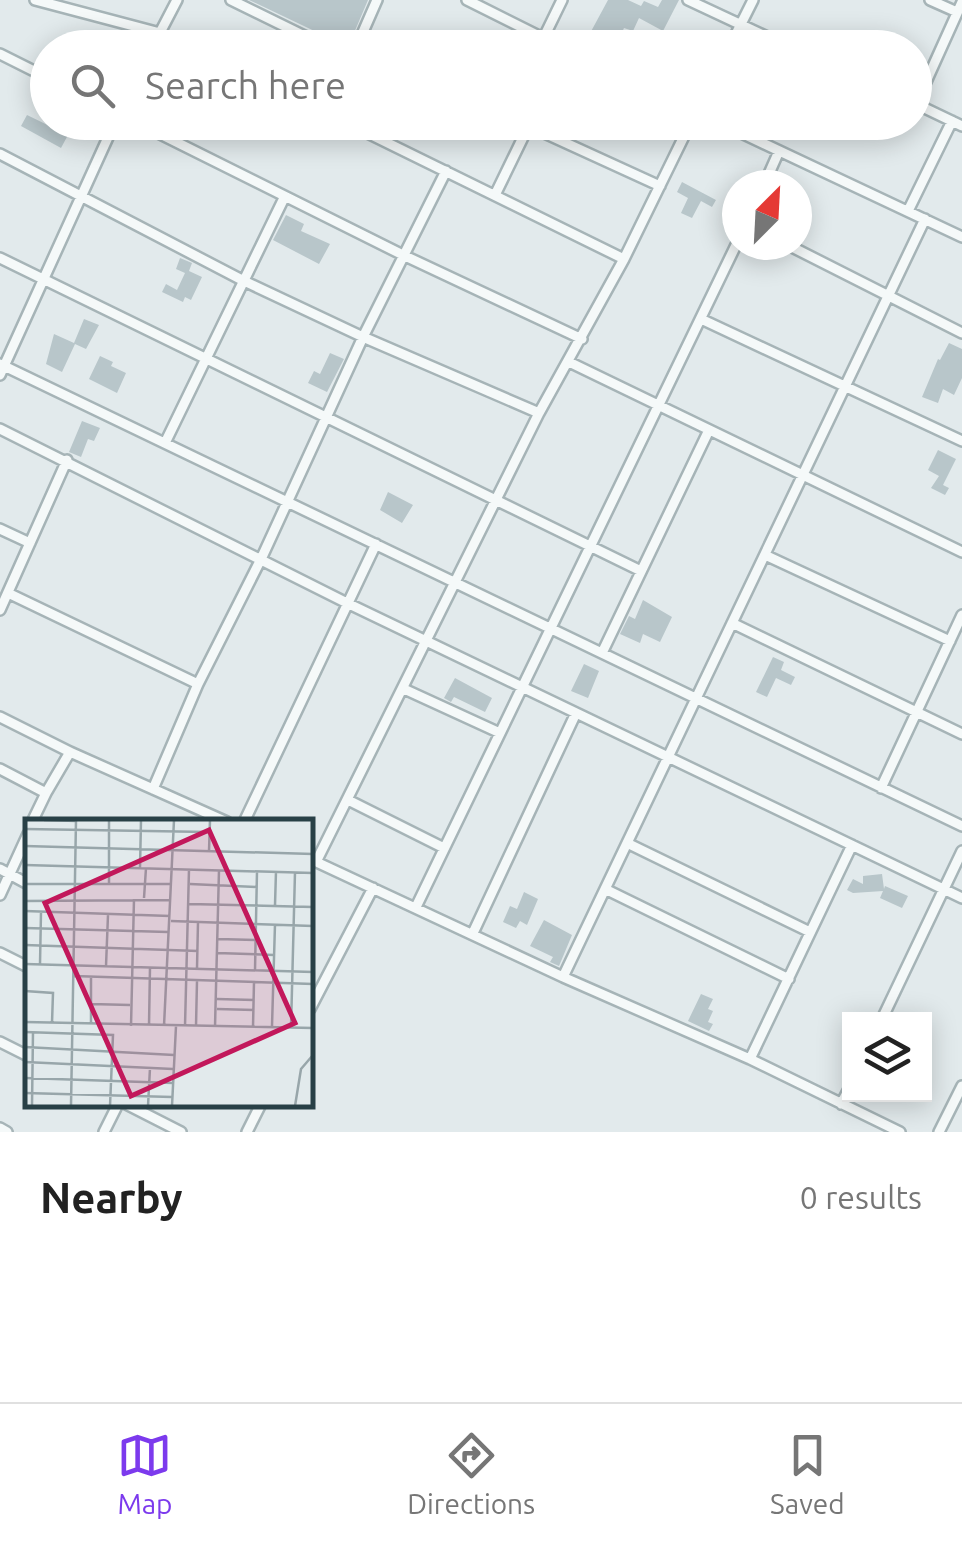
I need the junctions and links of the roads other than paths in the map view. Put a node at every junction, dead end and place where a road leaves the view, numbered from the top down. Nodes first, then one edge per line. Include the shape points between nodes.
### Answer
1 (36, 0) edge
2 (177, 0) edge
3 (231, 0) edge
4 (377, 0) edge
5 (467, 0) edge
6 (562, 0) edge
7 (688, 0) edge
8 (753, 0) edge
9 (930, 0) edge
10 (959, 7) edge
11 (740, 25) junction
12 (149, 30) edge
13 (162, 30) edge
14 (292, 30) edge
15 (364, 30) edge
16 (529, 30) edge
17 (547, 30) edge
18 (738, 30) edge
19 (751, 30) edge
20 (0, 54) edge
21 (932, 67) edge
22 (30, 69) edge
23 (932, 112) edge
24 (957, 124) edge
25 (107, 140) edge
26 (171, 140) edge
27 (383, 140) edge
28 (519, 140) edge
29 (561, 140) edge
30 (683, 140) edge
31 (756, 140) edge
32 (779, 151) junction
33 (0, 154) edge
34 (771, 170) edge
35 (446, 171) junction
36 (660, 186) junction
37 (80, 194) junction
38 (495, 195) junction
39 (284, 198) junction
40 (908, 212) junction
41 (925, 219) junction
42 (962, 238) edge
43 (405, 256) junction
44 (0, 258) edge
45 (812, 258) edge
46 (624, 259) junction
47 (729, 260) edge
48 (43, 279) junction
49 (244, 281) junction
50 (887, 298) junction
51 (701, 320) junction
52 (962, 333) edge
53 (363, 337) junction
54 (582, 338) junction
55 (206, 357) junction
56 (569, 362) junction
57 (1, 368) edge
58 (844, 388) junction
59 (660, 405) junction
60 (540, 413) junction
61 (326, 420) junction
62 (0, 428) edge
63 (709, 430) junction
64 (962, 441) edge
65 (165, 443) junction
66 (68, 460) junction
67 (802, 474) junction
68 (287, 501) junction
69 (496, 502) junction
70 (0, 529) edge
71 (30, 543) junction
72 (376, 544) junction
73 (591, 546) junction
74 (962, 552) edge
75 (765, 555) junction
76 (262, 558) junction
77 (642, 570) junction
78 (457, 582) junction
79 (8, 593) junction
80 (347, 603) junction
81 (0, 610) edge
82 (962, 615) edge
83 (732, 622) junction
84 (551, 628) junction
85 (950, 640) junction
86 (428, 642) junction
87 (602, 653) junction
88 (198, 684) junction
89 (522, 687) junction
90 (404, 689) junction
91 (696, 698) junction
92 (917, 711) junction
93 (576, 714) junction
94 (0, 717) edge
95 (500, 733) junction
96 (962, 734) edge
97 (70, 752) junction
98 (668, 757) junction
99 (0, 769) edge
100 (881, 788) junction
101 (152, 789) junction
102 (46, 793) junction
103 (348, 800) junction
104 (33, 819) edge
105 (220, 819) edge
106 (245, 819) edge
107 (962, 826) edge
108 (25, 841) edge
109 (627, 843) junction
110 (852, 845) junction
111 (444, 848) junction
112 (962, 851) edge
113 (313, 861) edge
114 (0, 870) edge
115 (10, 875) junction
116 (25, 882) edge
117 (373, 888) junction
118 (605, 889) junction
119 (945, 890) junction
120 (0, 895) edge
121 (962, 898) edge
122 (416, 907) junction
123 (810, 932) junction
124 (473, 933) junction
125 (0, 953) edge
126 (25, 966) edge
127 (563, 978) junction
128 (788, 979) junction
129 (312, 1004) edge
130 (886, 1012) edge
131 (0, 1042) edge
132 (25, 1054) edge
133 (750, 1059) junction
134 (962, 1086) edge
135 (842, 1104) joint
136 (120, 1107) edge
137 (128, 1107) edge
138 (260, 1107) edge
139 (0, 1128) edge
140 (7, 1132) edge
141 (104, 1132) edge
142 (181, 1132) edge
143 (247, 1132) edge
144 (900, 1132) edge
145 (939, 1132) edge

1 - 12 street
2 - 13 street
3 - 14 street
4 - 15 street
5 - 16 street
6 - 17 street
7 - 11 street
8 - 11 street
9 - 10 street
10 - 21 street
11 - 18 street
11 - 19 street
20 - 22 street
23 - 24 street
24 - 40 street
25 - 37 street
26 - 39 street
27 - 35 street
28 - 38 street
29 - 36 street
30 - 36 street
31 - 32 street
32 - 34 street
32 - 40 street
33 - 37 street
35 - 38 street
35 - 43 street
36 - 46 street
37 - 48 street
37 - 49 street
38 - 46 street
39 - 43 street
39 - 49 street
40 - 41 street
41 - 42 street
41 - 50 street
43 - 53 street
43 - 54 street
44 - 48 street
45 - 50 street
46 - 54 street
47 - 51 street
48 - 55 street
48 - 57 street
49 - 53 street
49 - 55 street
50 - 52 street
50 - 58 street
51 - 58 street
51 - 59 street
53 - 60 street
53 - 61 street
54 - 56 street
55 - 61 street
55 - 65 street
56 - 59 street
56 - 60 street
57 - 65 street
58 - 64 street
58 - 67 street
59 - 63 street
59 - 73 street
60 - 69 street
61 - 68 street
61 - 69 street
62 - 66 street
63 - 67 street
63 - 77 street
65 - 68 street
66 - 71 street
66 - 76 street
67 - 74 street
67 - 75 street
68 - 72 street
68 - 76 street
69 - 73 street
69 - 78 street
70 - 71 street
71 - 79 street
72 - 78 street
72 - 80 street
73 - 77 street
73 - 84 street
75 - 83 street
75 - 85 street
76 - 80 street
76 - 88 street
77 - 87 street
78 - 84 street
78 - 86 street
79 - 81 street
79 - 88 street
80 - 86 street
80 - 106 street
82 - 85 street
83 - 91 street
83 - 92 street
84 - 87 street
84 - 89 street
85 - 92 street
86 - 89 street
86 - 90 street
87 - 91 street
88 - 101 street
89 - 93 street
89 - 95 street
90 - 95 street
90 - 103 street
91 - 98 street
91 - 100 street
92 - 96 street
92 - 100 street
93 - 98 street
93 - 124 street
94 - 97 street
95 - 111 street
97 - 101 street
97 - 102 street
98 - 109 street
98 - 110 street
99 - 102 street
100 - 107 street
101 - 105 street
102 - 104 street
103 - 111 street
103 - 113 street
108 - 115 street
109 - 118 street
109 - 123 street
110 - 119 street
110 - 123 street
111 - 122 street
112 - 119 street
113 - 117 street
114 - 115 street
115 - 116 street
115 - 120 street
117 - 122 street
117 - 129 street
118 - 127 street
118 - 128 street
119 - 121 street
119 - 130 street
122 - 124 street
123 - 128 street
124 - 127 street
125 - 126 street
127 - 133 street
128 - 133 street
131 - 132 street
133 - 135 street
134 - 145 street
135 - 144 street
136 - 141 street
137 - 142 street
138 - 143 street
139 - 140 street

